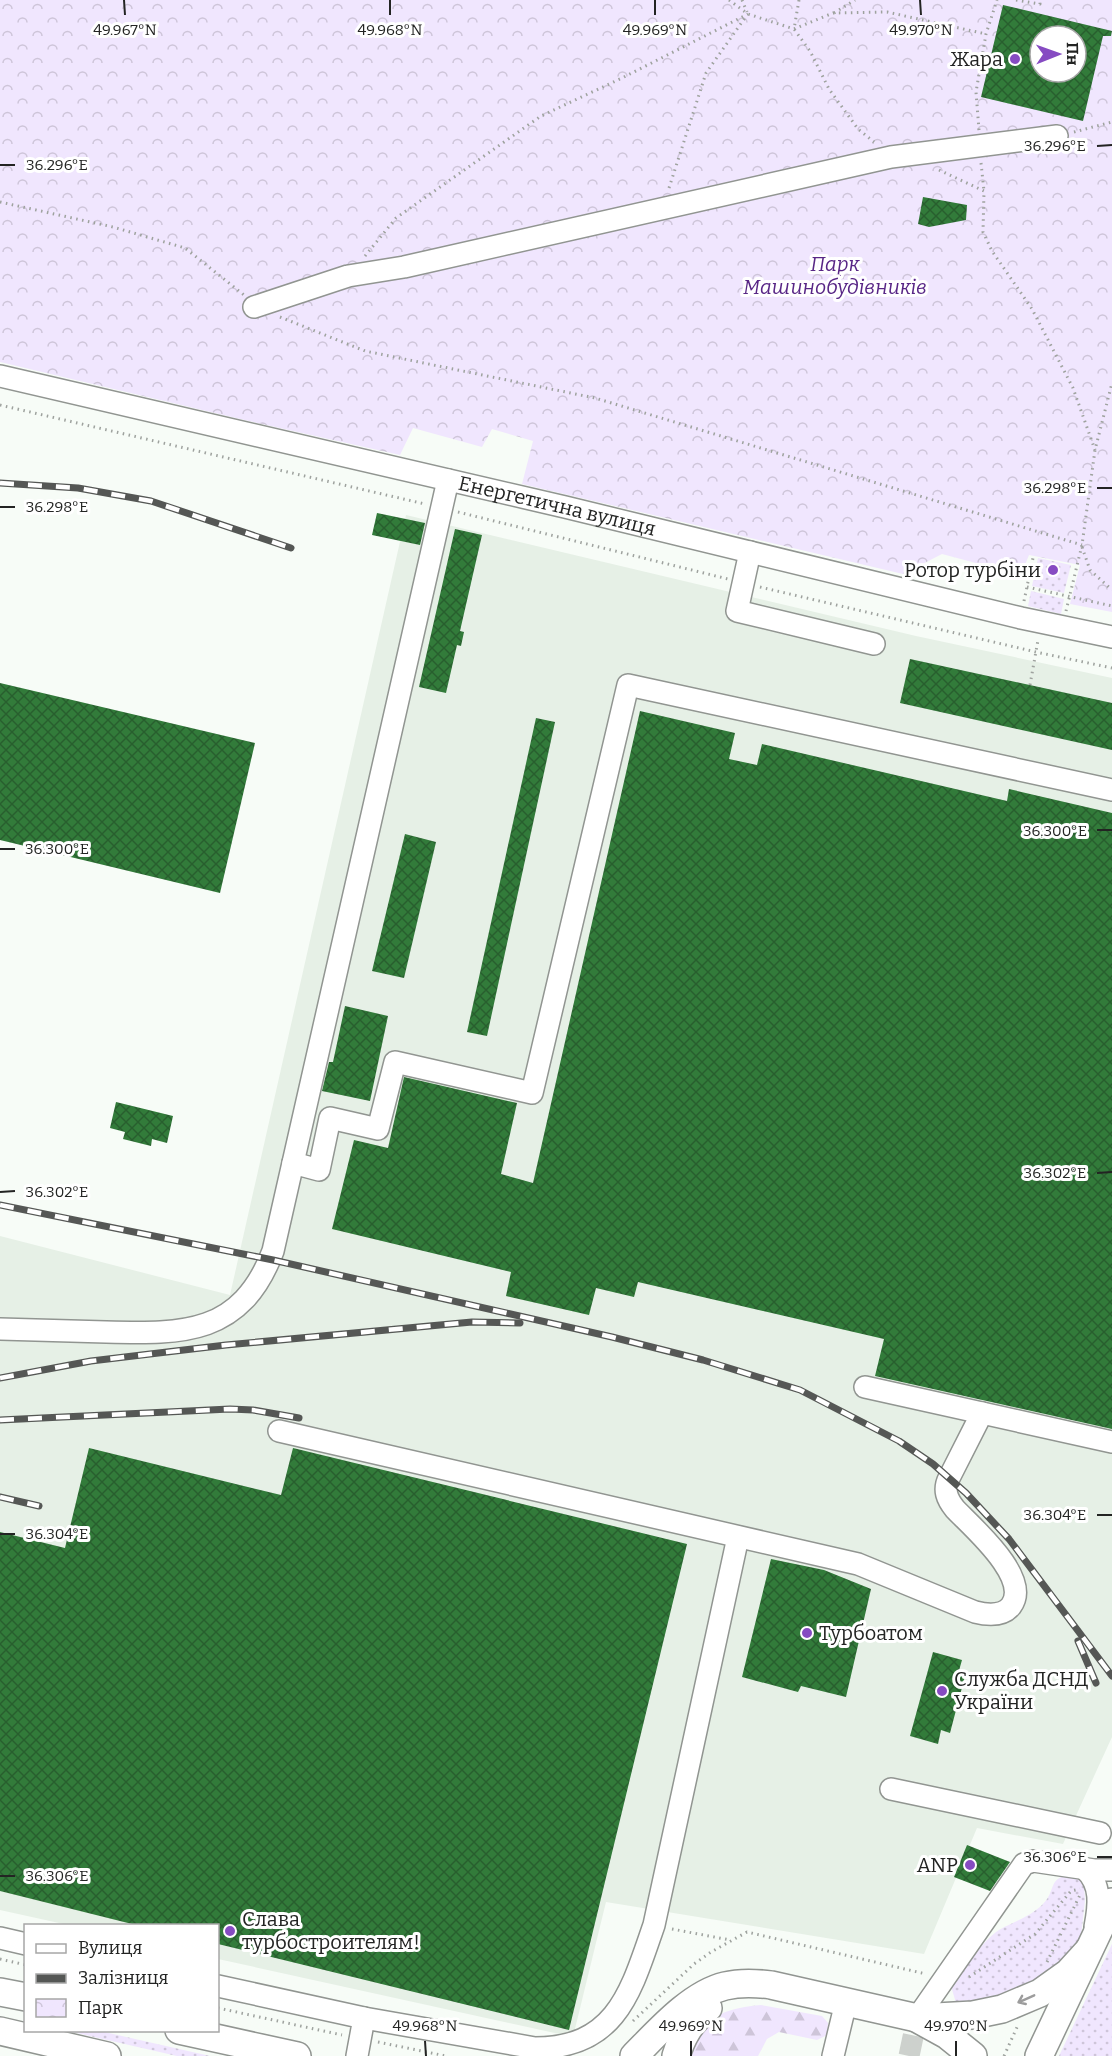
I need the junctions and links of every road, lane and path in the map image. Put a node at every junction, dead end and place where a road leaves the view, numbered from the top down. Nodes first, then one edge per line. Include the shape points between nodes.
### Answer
1 (729, 0) edge
2 (742, 0) edge
3 (800, 0) edge
4 (855, 0) edge
5 (996, 0) edge
6 (1016, 0) edge
7 (1040, 0) edge
8 (740, 8) junction
9 (748, 14) junction
10 (833, 14) junction
11 (794, 29) junction
12 (986, 34) junction
13 (1112, 122) edge
14 (1057, 136) joint
15 (980, 146) junction
16 (891, 157) junction
17 (937, 170) dead end
18 (984, 191) junction
19 (0, 202) edge
20 (663, 207) junction
21 (348, 276) junction
22 (250, 303) junction
23 (0, 376) edge
24 (1112, 382) edge
25 (0, 405) edge
26 (1095, 450) junction
27 (448, 480) junction
28 (441, 508) junction
29 (1082, 545) junction
30 (750, 552) junction
31 (1033, 558) dead end
32 (743, 582) junction
33 (1027, 587) junction
34 (1112, 590) edge
35 (1069, 597) junction
36 (1112, 606) edge
37 (1022, 608) dead end
38 (1064, 617) dead end
39 (1041, 622) junction
40 (1112, 637) edge
41 (873, 644) dead end
42 (1036, 652) junction
43 (1112, 668) edge
44 (1030, 685) dead end
45 (1112, 790) edge
46 (293, 1163) junction
47 (0, 1329) edge
48 (865, 1387) dead end
49 (982, 1413) junction
50 (279, 1431) dead end
51 (1112, 1442) edge
52 (738, 1537) junction
53 (891, 1789) dead end
54 (1100, 1833) dead end
55 (1112, 1870) edge
56 (1084, 1878) junction
57 (1112, 1902) edge
58 (654, 1925) junction
59 (0, 1938) edge
60 (732, 1940) junction
61 (24, 1944) edge
62 (1088, 1951) junction
63 (0, 1959) edge
64 (24, 1965) edge
65 (945, 1978) junction
66 (771, 1985) junction
67 (219, 1986) edge
68 (0, 1992) edge
69 (24, 1997) edge
70 (846, 2002) junction
71 (219, 2008) edge
72 (364, 2018) junction
73 (917, 2018) junction
74 (627, 2027) dead end
75 (0, 2031) edge
76 (184, 2032) edge
77 (359, 2047) edge
78 (107, 2056) edge
79 (297, 2056) edge
80 (446, 2056) edge
81 (634, 2056) edge
82 (676, 2056) edge
83 (833, 2056) edge
84 (972, 2056) edge
85 (1039, 2056) edge

1 - 8 path
2 - 8 path
2 - 9 path
3 - 11 path
4 - 10 path
5 - 12 path
6 - 7 path via 1040,4
8 - 9 path
9 - 11 path
9 - 20 path via 706,73
9 - 21 path via 541,116 396,218
10 - 11 path
10 - 12 path via 887,12
11 - 16 path via 858,129
12 - 15 path via 976,92
13 - 14 path
14 - 15 street
15 - 16 street
15 - 18 path
16 - 20 street
17 - 18 path
18 - 26 path via 983,232 1032,309 1072,388
19 - 22 path via 113,227 185,248
20 - 21 street via 404,267
21 - 22 street
22 - 29 path via 365,351 595,398
23 - 27 street, Енергетична вулиця
24 - 26 path
25 - 28 path
26 - 29 path
27 - 28 street
27 - 30 street, Енергетична вулиця
28 - 32 path
28 - 46 street
29 - 34 path via 1090,570
29 - 35 path
30 - 32 street
30 - 39 street, Енергетична вулиця
31 - 33 path
32 - 41 street via 737,611
32 - 42 path
33 - 35 path
33 - 37 path
35 - 36 path
35 - 38 path
39 - 40 street, Енергетична вулиця
39 - 42 path
42 - 43 path
42 - 44 path
45 - 46 street via 628,685 532,1093 395,1062 378,1129 330,1118 319,1170
46 - 47 street via 267,1268 245,1300 215,1321 154,1333
48 - 49 street
49 - 51 street
49 - 52 street via 946,1482 946,1495 1008,1568 1014,1599 1004,1611 975,1612 858,1564
50 - 52 street
52 - 58 street
53 - 54 street
55 - 56 street
56 - 62 street via 1093,1877 1098,1897
56 - 65 path via 1035,1934 961,1982
56 - 65 street via 1033,1861 1024,1864
57 - 62 main road
58 - 60 path
58 - 72 street via 636,1977 611,2019 594,2035 572,2044 549,2048 516,2046
59 - 61 street
60 - 65 path via 747,1932
60 - 74 path via 694,1964
62 -> 73 main road via 1060,1980 1017,2003 973,2015
62 - 85 main road
63 - 64 path
65 - 73 street
66 - 70 main road
66 - 81 main road via 741,1983 712,1990 682,2010
66 - 82 main road via 743,1989 704,2011 684,2034
67 - 72 street
68 - 69 main road
70 - 73 main road
70 - 83 street
71 - 77 path
72 - 77 street
73 - 84 main road via 947,2035
75 - 78 main road
76 - 79 main road
77 - 80 path

